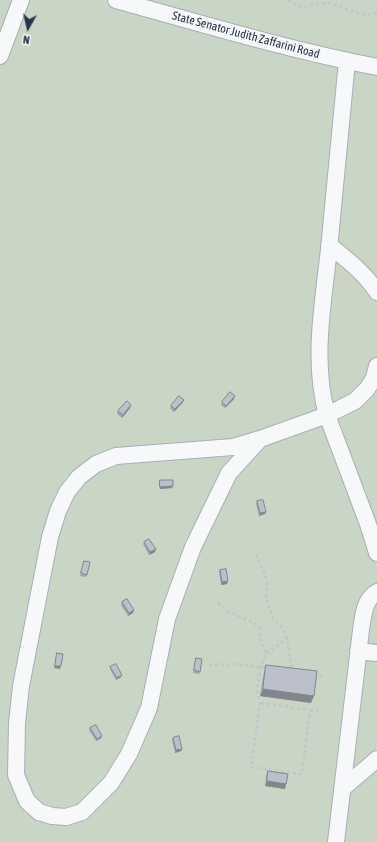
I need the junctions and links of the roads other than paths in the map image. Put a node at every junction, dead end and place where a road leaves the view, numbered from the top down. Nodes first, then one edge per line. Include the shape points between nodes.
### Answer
1 (21, 0) edge
2 (116, 0) edge
3 (0, 56) edge
4 (347, 61) junction
5 (377, 67) edge
6 (329, 245) junction
7 (377, 292) edge
8 (377, 366) edge
9 (327, 415) junction
10 (260, 440) junction
11 (377, 553) edge
12 (377, 592) edge
13 (358, 650) junction
14 (377, 653) edge
15 (377, 759) edge
16 (342, 789) junction
17 (336, 842) edge

1 - 3 street
2 - 4 street, State Senator Judith Zaffarini Road via 246,37
4 - 5 street, State Senator Judith Zaffarini Road
4 - 6 street
6 - 7 street via 359,270
6 - 9 street via 319,364 322,398
8 - 9 street via 374,378 367,389 355,400
9 - 10 street
9 - 11 street
10 - 10 street via 234,447 116,456 96,464 79,477 66,492 50,537 21,686 17,723 16,775 26,801 39,812 66,817 82,812 112,783 129,754 149,708 167,619 193,547 229,473
12 - 13 street via 366,604
13 - 14 street
13 - 16 street
15 - 16 street
16 - 17 street

